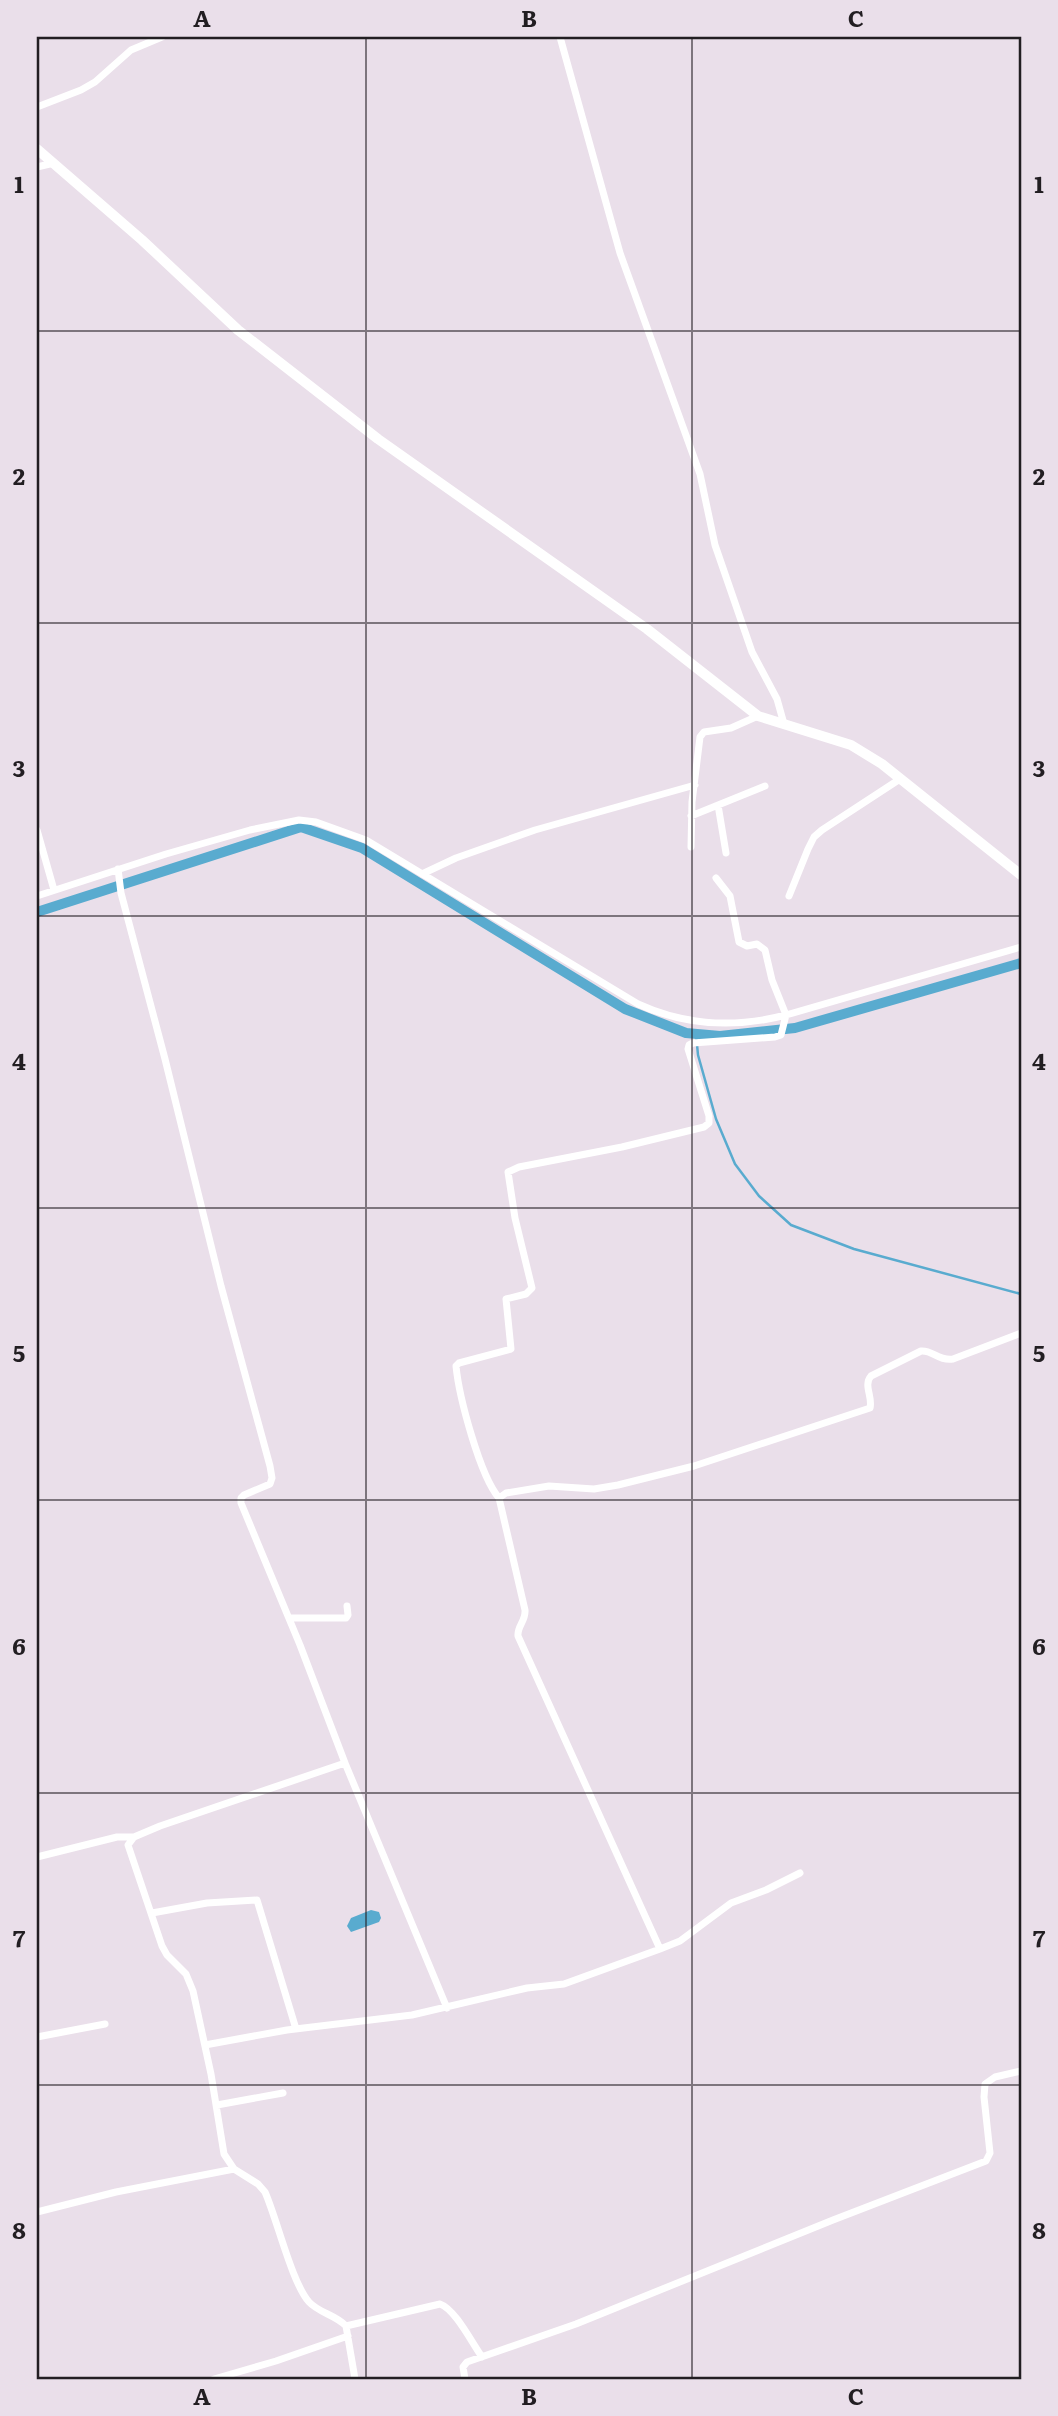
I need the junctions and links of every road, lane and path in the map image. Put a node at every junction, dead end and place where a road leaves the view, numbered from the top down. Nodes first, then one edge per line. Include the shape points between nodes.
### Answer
1 (162, 37) edge
2 (560, 37) edge
3 (37, 107) edge
4 (37, 149) edge
5 (54, 163) junction
6 (37, 167) edge
7 (758, 716) junction
8 (784, 724) junction
9 (900, 779) junction
10 (695, 785) junction
11 (765, 786) dead end
12 (718, 805) junction
13 (691, 816) junction
14 (37, 830) edge
15 (691, 847) dead end
16 (726, 853) dead end
17 (118, 869) junction
18 (422, 874) junction
19 (1021, 876) edge
20 (716, 878) dead end
21 (54, 890) junction
22 (37, 896) edge
23 (789, 896) dead end
24 (1021, 947) edge
25 (786, 1015) junction
26 (1021, 1333) edge
27 (499, 1498) junction
28 (347, 1606) dead end
29 (289, 1618) junction
30 (345, 1763) junction
31 (134, 1837) junction
32 (37, 1857) edge
33 (800, 1873) dead end
34 (152, 1913) junction
35 (660, 1949) junction
36 (447, 2008) junction
37 (105, 2024) dead end
38 (296, 2029) junction
39 (37, 2037) edge
40 (205, 2045) junction
41 (1021, 2071) edge
42 (283, 2093) dead end
43 (217, 2105) junction
44 (234, 2169) junction
45 (37, 2212) edge
46 (345, 2326) junction
47 (348, 2336) junction
48 (482, 2357) junction
49 (214, 2379) edge
50 (355, 2379) edge
51 (465, 2379) edge

1 - 3 street via 131,50 88,86
2 - 8 street via 620,253 700,474 715,545 752,652 777,699
4 - 5 main road
5 - 6 street
5 - 7 main road via 247,337 378,439 647,629
7 - 8 main road
7 - 10 street via 731,728 704,732 698,744
8 - 9 main road via 850,745
9 - 19 main road
9 - 23 street via 814,837
10 - 13 street
10 - 18 street via 535,830
11 - 12 street
12 - 13 street
12 - 16 street
13 - 15 street
14 - 21 street
17 - 18 street via 250,830 306,820 366,840
17 - 21 street
17 - 29 street via 270,1466 270,1483 244,1495 242,1503
18 - 25 street via 646,1007 720,1024
20 - 25 street via 730,896 739,942 765,950
21 - 22 street
24 - 25 street
25 - 27 street via 781,1035 689,1045 709,1116 707,1125 508,1172 532,1288 506,1299 511,1349 456,1366 475,1442 491,1489
26 - 27 street via 953,1359 921,1351 871,1376 867,1383 870,1408 721,1457 607,1487 549,1486
27 - 35 street via 526,1617 518,1636
28 - 29 street via 346,1618
29 - 30 street
30 - 31 street
30 - 36 street
31 - 32 street
31 - 34 street via 129,1852
33 - 35 street via 731,1903 680,1941
34 - 38 street via 257,1900
34 - 40 street via 167,1955 187,1976
35 - 36 street via 564,1984 527,1988
36 - 38 street
37 - 39 street
38 - 40 street
40 - 43 street
41 - 48 street via 985,2084 990,2153 986,2161
42 - 43 street
43 - 44 street via 224,2154
44 - 45 street
44 - 46 street via 265,2192 307,2300
46 - 47 street
46 - 48 street via 440,2304 451,2312
47 - 49 street
47 - 50 street
48 - 51 street via 464,2364

